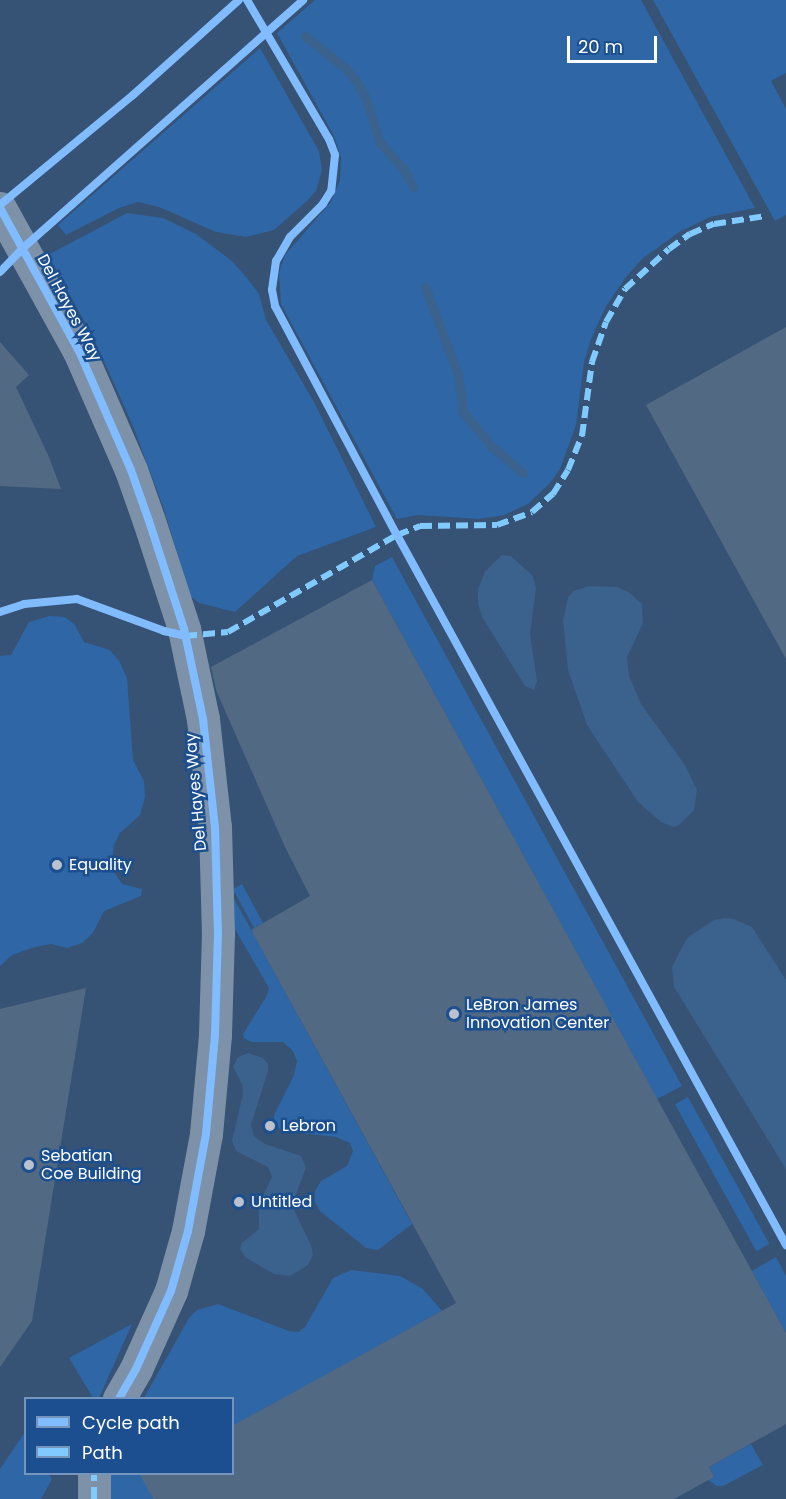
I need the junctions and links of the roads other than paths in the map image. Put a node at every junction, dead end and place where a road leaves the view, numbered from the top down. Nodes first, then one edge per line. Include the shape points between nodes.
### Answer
1 (0, 208) edge
2 (120, 1397) edge
3 (94, 1475) edge
4 (94, 1499) edge

1 - 2 street, Del Hayes Way via 79,351 149,520 181,618 203,719 215,827 218,933 215,1035 206,1134 188,1231 171,1291
3 - 4 street

